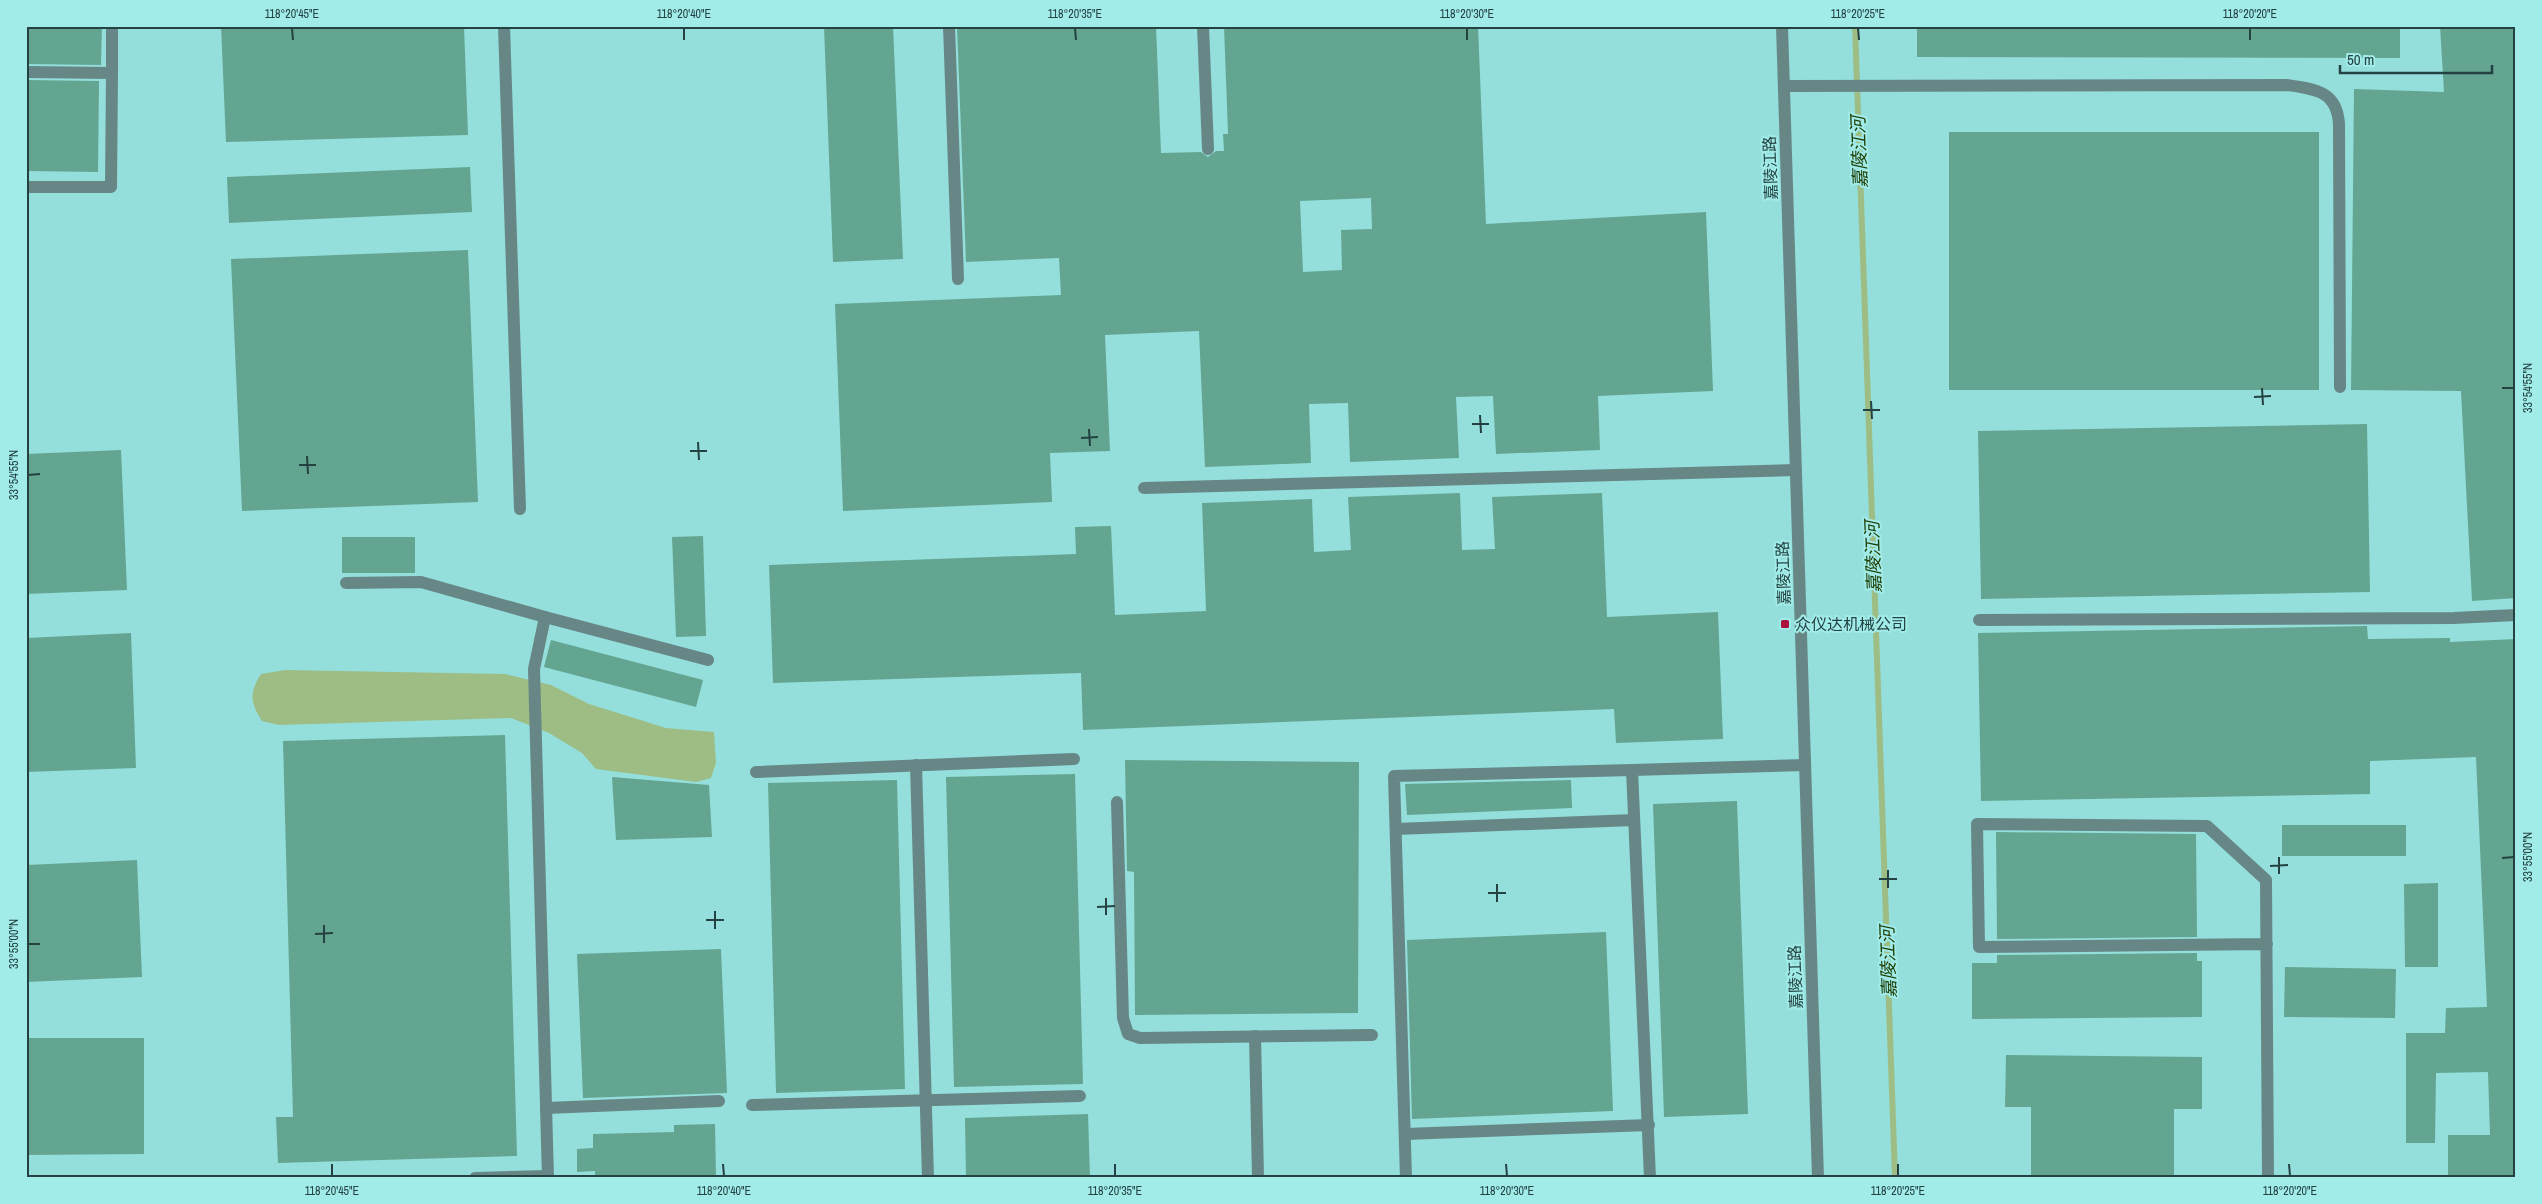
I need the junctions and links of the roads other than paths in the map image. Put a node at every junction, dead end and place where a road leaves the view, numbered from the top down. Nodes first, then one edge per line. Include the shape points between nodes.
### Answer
1 (112, 26) edge
2 (504, 26) edge
3 (949, 26) edge
4 (1204, 26) edge
5 (1782, 26) edge
6 (26, 72) edge
7 (112, 73) junction
8 (1784, 86) junction
9 (1208, 149) dead end
10 (26, 188) edge
11 (958, 279) dead end
12 (2340, 387) dead end
13 (1796, 470) junction
14 (1144, 488) dead end
15 (520, 509) dead end
16 (346, 582) dead end
17 (2516, 615) edge
18 (545, 617) junction
19 (1979, 620) dead end
20 (708, 660) dead end
21 (1074, 759) dead end
22 (1805, 764) junction
23 (916, 765) junction
24 (1632, 770) junction
25 (756, 772) dead end
26 (1117, 802) dead end
27 (1634, 820) junction
28 (1396, 829) junction
29 (2267, 944) junction
30 (1372, 1034) dead end
31 (1255, 1036) junction
32 (1080, 1096) dead end
33 (925, 1100) junction
34 (719, 1101) dead end
35 (752, 1105) dead end
36 (546, 1108) junction
37 (1649, 1125) junction
38 (1405, 1134) junction
39 (548, 1177) edge
40 (475, 1178) edge
41 (928, 1178) edge
42 (1258, 1178) edge
43 (1406, 1178) edge
44 (1650, 1178) edge
45 (1818, 1178) edge
46 (2268, 1178) edge

1 - 7 street
2 - 15 street
3 - 11 street
4 - 9 street
5 - 8 street, 嘉陵江路
6 - 7 street
7 - 10 street via 111,187
8 - 12 street via 2287,85 2312,88 2329,97 2338,111 2339,124
8 - 13 street, 嘉陵江路
13 - 14 street
13 - 22 street, 嘉陵江路
16 - 18 street via 421,582
17 - 19 street
18 - 20 street
18 - 36 street via 534,669
21 - 23 street
22 - 24 street
22 - 45 street, 嘉陵江路
23 - 25 street
23 - 33 street
24 - 27 street
24 - 28 street via 1394,776
26 - 31 street via 1123,1018 1128,1034 1140,1038
27 - 28 street
27 - 37 street
28 - 38 street
29 - 29 street via 2266,880 2208,826 1977,824 1979,947
29 - 46 street
30 - 31 street
31 - 42 street
32 - 33 street
33 - 35 street
33 - 41 street
34 - 36 street
36 - 39 street
37 - 38 street
37 - 44 street
38 - 43 street
39 - 40 street

